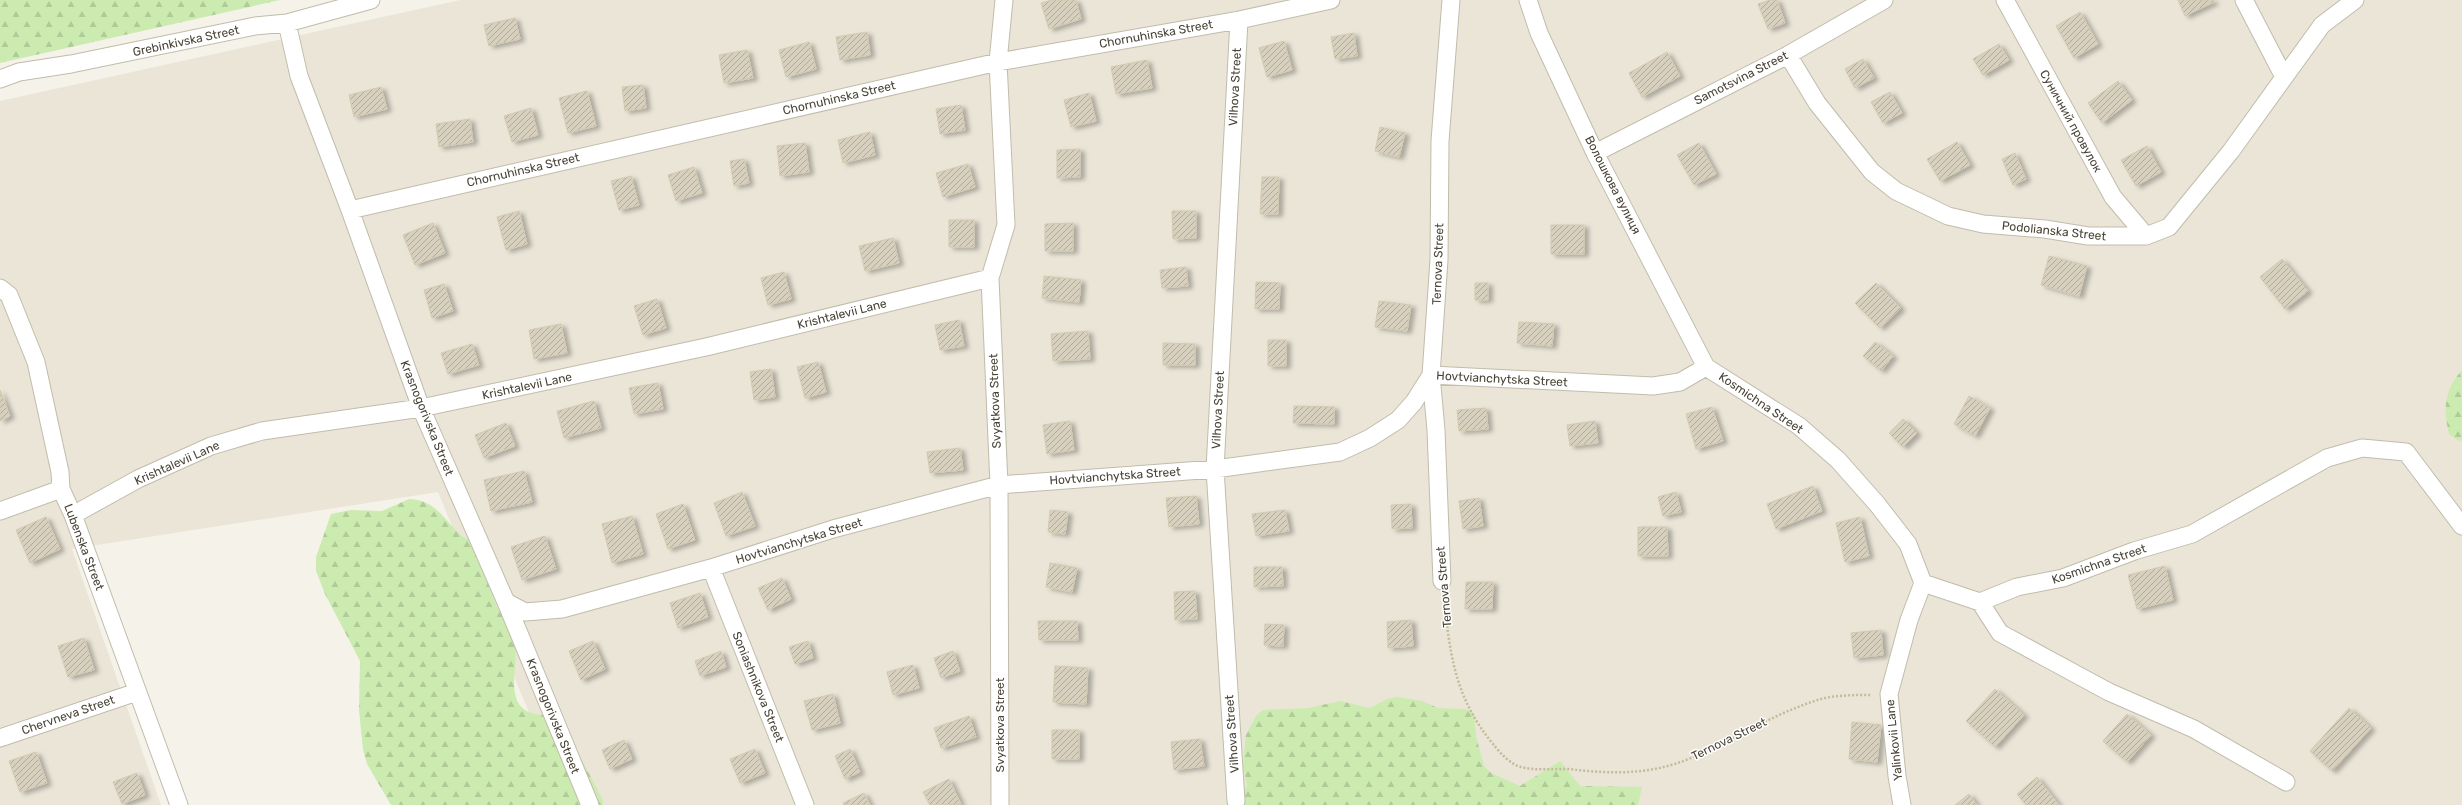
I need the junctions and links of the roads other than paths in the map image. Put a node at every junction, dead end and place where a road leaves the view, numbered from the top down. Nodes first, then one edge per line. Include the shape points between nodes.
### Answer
1 (371, 0) edge
2 (1004, 0) edge
3 (1330, 0) edge
4 (1450, 0) edge
5 (1528, 0) edge
6 (1884, 0) edge
7 (2005, 0) edge
8 (2244, 0) edge
9 (2355, 0) edge
10 (1239, 20) junction
11 (286, 23) junction
12 (1788, 54) junction
13 (998, 62) junction
14 (2284, 77) junction
15 (0, 79) edge
16 (1595, 153) junction
17 (350, 210) junction
18 (2146, 236) junction
19 (990, 278) junction
20 (0, 288) edge
21 (1706, 367) junction
22 (1431, 375) junction
23 (421, 408) junction
24 (1215, 469) junction
25 (999, 485) junction
26 (61, 489) junction
27 (0, 511) edge
28 (73, 515) junction
29 (2462, 526) edge
30 (711, 568) junction
31 (1442, 581) road end
32 (1923, 583) junction
33 (506, 602) junction
34 (1980, 602) junction
35 (137, 692) junction
36 (0, 738) edge
37 (2286, 782) dead end
38 (1236, 801) dead end
39 (179, 805) edge
40 (590, 805) edge
41 (805, 805) edge
42 (1000, 805) edge
43 (1902, 805) edge

1 - 11 street, Grebinkivska Street
2 - 13 street, Svyatkova Street
3 - 10 street, Chornuhinska Street
4 - 22 street, Ternova Street via 1440,141 1439,260
5 - 16 street, Волошкова вулиця via 1539,33
6 - 12 street, Samotsvina Street
7 - 18 street, Суничний провулок via 2113,197
8 - 14 street
9 - 14 street, Podolianska Street via 2322,25
10 - 13 street, Chornuhinska Street
10 - 24 street, Vilhova Street
11 - 15 street, Grebinkivska Street via 255,26 71,64 19,72
11 - 17 street, Krasnogorivska Street via 299,76
12 - 16 street, Samotsvina Street
12 - 18 street, Podolianska Street via 1817,103 1872,172 1896,191 1948,216 1984,224 2045,229 2088,236
13 - 17 street, Chornuhinska Street
13 - 19 street, Svyatkova Street via 1006,225
14 - 18 street, Podolianska Street via 2231,151 2169,227
16 - 21 street, Волошкова вулиця
17 - 23 street, Krasnogorivska Street
19 - 23 street, Krishtalevii Lane via 706,347
19 - 25 street, Svyatkova Street
20 - 26 street, Lubenska Street via 9,295 36,362 60,472
21 - 22 street, Hovtvianchytska Street via 1680,382 1653,386
21 - 32 street, Kosmichna Street via 1799,426 1838,460 1908,544
22 - 24 street, Hovtvianchytska Street via 1414,402 1398,420 1370,438 1340,452
22 - 31 street, Ternova Street via 1436,430
23 - 28 street, Krishtalevii Lane via 262,431 211,446 138,479
23 - 33 street, Krasnogorivska Street
24 - 25 street, Hovtvianchytska Street
24 - 38 street, Vilhova Street
25 - 30 street, Hovtvianchytska Street via 833,529
25 - 42 street, Svyatkova Street
26 - 27 street
26 - 28 street, Lubenska Street
28 - 35 street, Lubenska Street
29 - 34 street, Kosmichna Street via 2406,452 2362,448 2327,458 2192,534 2134,551 2063,578 2016,587
30 - 33 street, Hovtvianchytska Street via 562,609 525,612
30 - 41 street, Soniashnikova Street
32 - 34 street
32 - 43 street, Yalinkovii Lane via 1909,620 1889,694
33 - 40 street, Krasnogorivska Street
34 - 37 street via 2000,633 2108,692 2194,729
35 - 36 street, Chervneva Street
35 - 39 street, Lubenska Street

